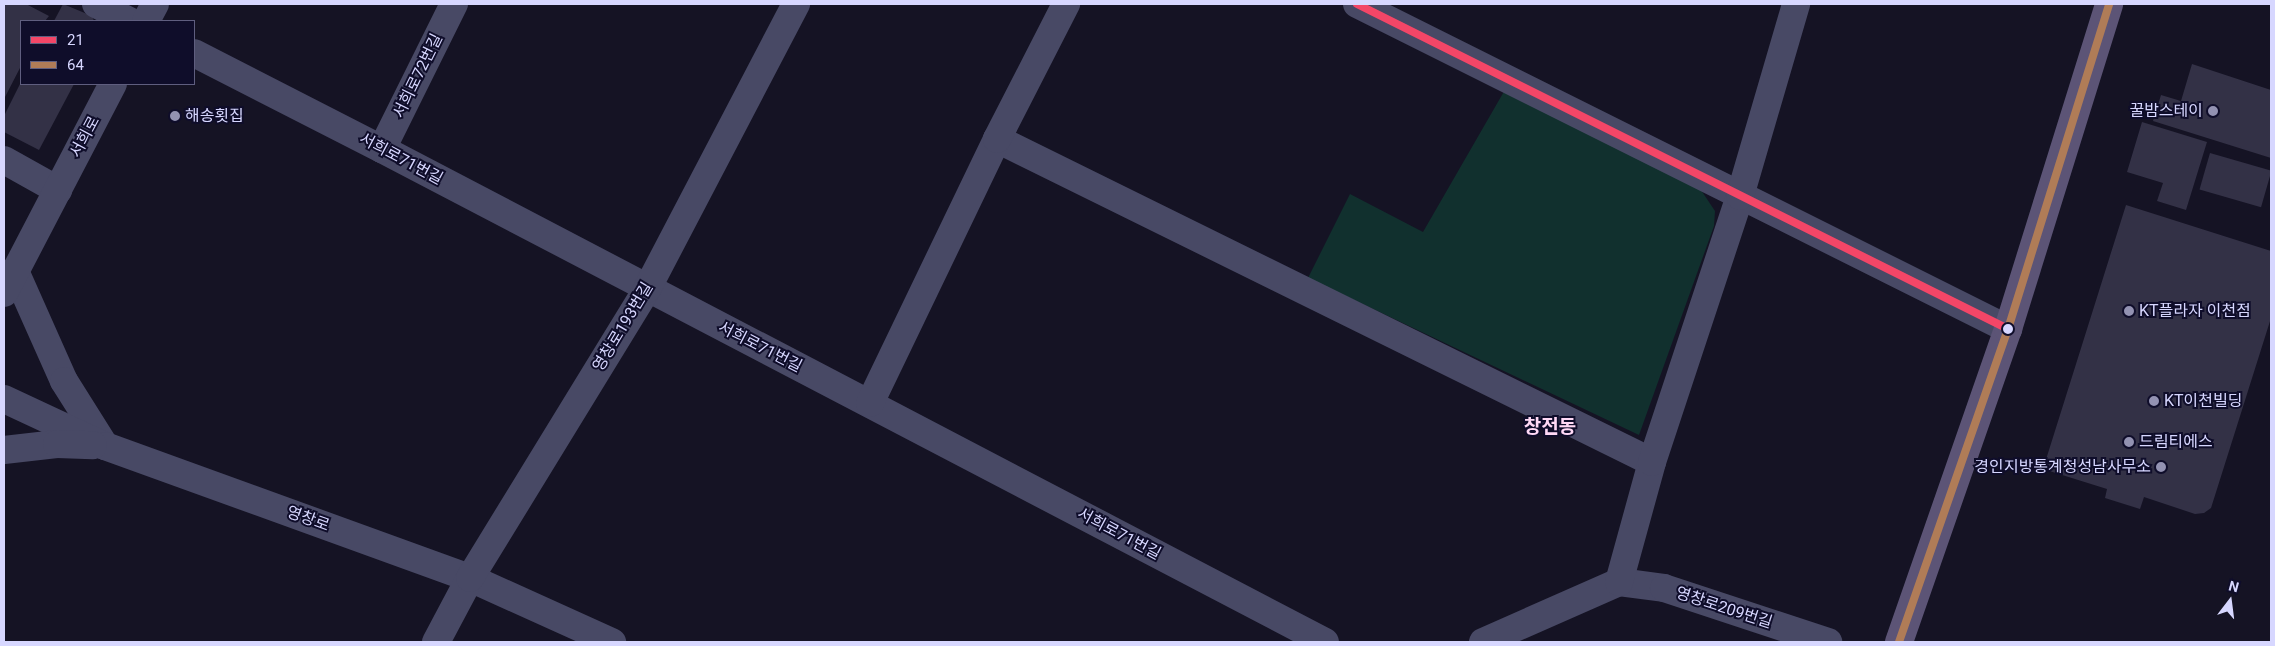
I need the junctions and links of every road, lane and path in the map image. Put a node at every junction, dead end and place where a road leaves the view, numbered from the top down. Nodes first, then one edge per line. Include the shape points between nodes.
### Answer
1 (96, 4) edge
2 (155, 4) edge
3 (454, 4) edge
4 (796, 4) edge
5 (1066, 4) edge
6 (1357, 4) edge
7 (1796, 4) edge
8 (2109, 4) edge
9 (128, 20) edge
10 (147, 20) edge
11 (195, 55) edge
12 (112, 85) edge
13 (997, 139) junction
14 (382, 149) junction
15 (4, 160) edge
16 (58, 190) junction
17 (1740, 196) junction
18 (7, 280) edge
19 (647, 289) junction
20 (2008, 329) junction
21 (4, 399) edge
22 (870, 403) junction
23 (105, 446) junction
24 (4, 450) edge
25 (1652, 462) junction
26 (470, 578) junction
27 (1619, 582) junction
28 (436, 642) edge
29 (612, 642) edge
30 (1325, 642) edge
31 (1483, 642) edge
32 (1828, 642) edge
33 (1899, 642) edge

1 - 9 street
2 - 10 street
3 - 14 street, 서희로72번길
4 - 19 street, 영창로193번길
5 - 13 street
6 - 17 street
7 - 17 street
8 - 20 main road
11 - 14 street, 서희로71번길
12 - 16 street, 서희로
13 - 22 street
13 - 25 street
14 - 19 street, 서희로71번길
15 - 16 street
16 - 18 street, 서희로
17 - 20 street
17 - 25 street
18 - 23 street
19 - 22 street, 서희로71번길
19 - 26 street, 영창로193번길
20 - 33 main road
21 - 23 street, 영창로
22 - 30 street, 서희로71번길
23 - 24 street via 57,444
23 - 26 street, 영창로
25 - 27 street
26 - 28 street, 영창로193번길
26 - 29 street, 영창로
27 - 31 street
27 - 32 street, 영창로209번길 via 1664,588

